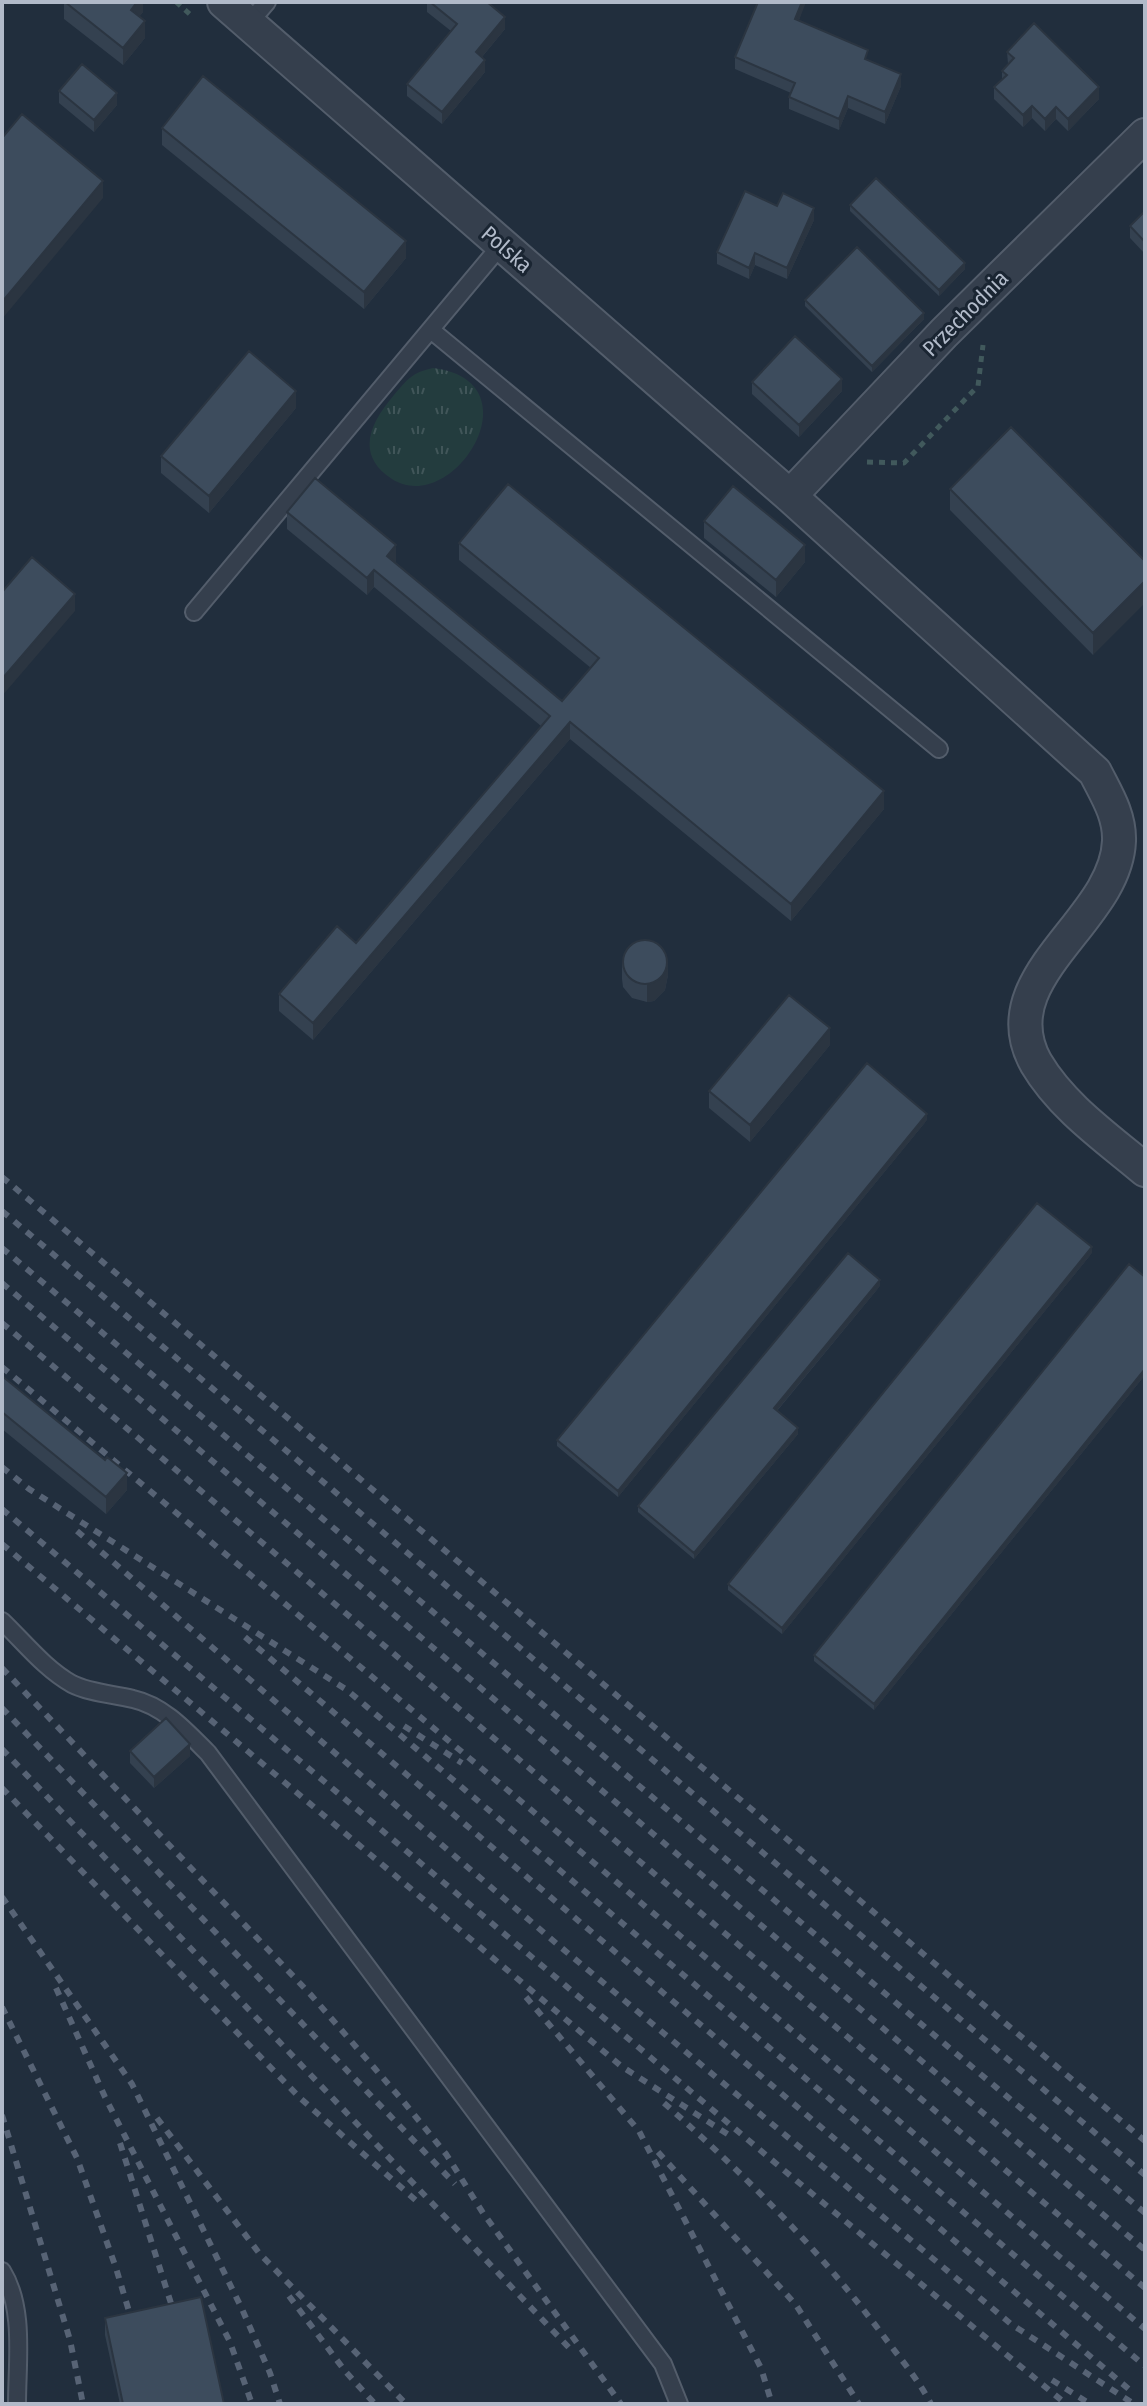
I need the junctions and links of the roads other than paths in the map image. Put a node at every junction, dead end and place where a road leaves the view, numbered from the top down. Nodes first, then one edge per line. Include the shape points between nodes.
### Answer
1 (224, 2) edge
2 (258, 12) edge
3 (1145, 135) edge
4 (502, 244) junction
5 (431, 330) junction
6 (790, 496) junction
7 (194, 612) dead end
8 (939, 749) dead end
9 (1145, 1170) edge
10 (2, 1621) edge
11 (2, 2271) edge
12 (17, 2404) edge
13 (679, 2404) edge

1 - 2 street, Polska
2 - 4 street, Polska
3 - 6 street, Przechodnia via 944,333
4 - 5 lane
4 - 6 street, Polska
5 - 7 lane
5 - 8 lane
6 - 9 street, Polska via 1095,772 1115,812 1119,842 1106,887 1033,987 1024,1021 1035,1062 1070,1106
10 - 13 lane via 74,1685 159,1709 208,1753 663,2364
11 - 12 lane via 15,2305

